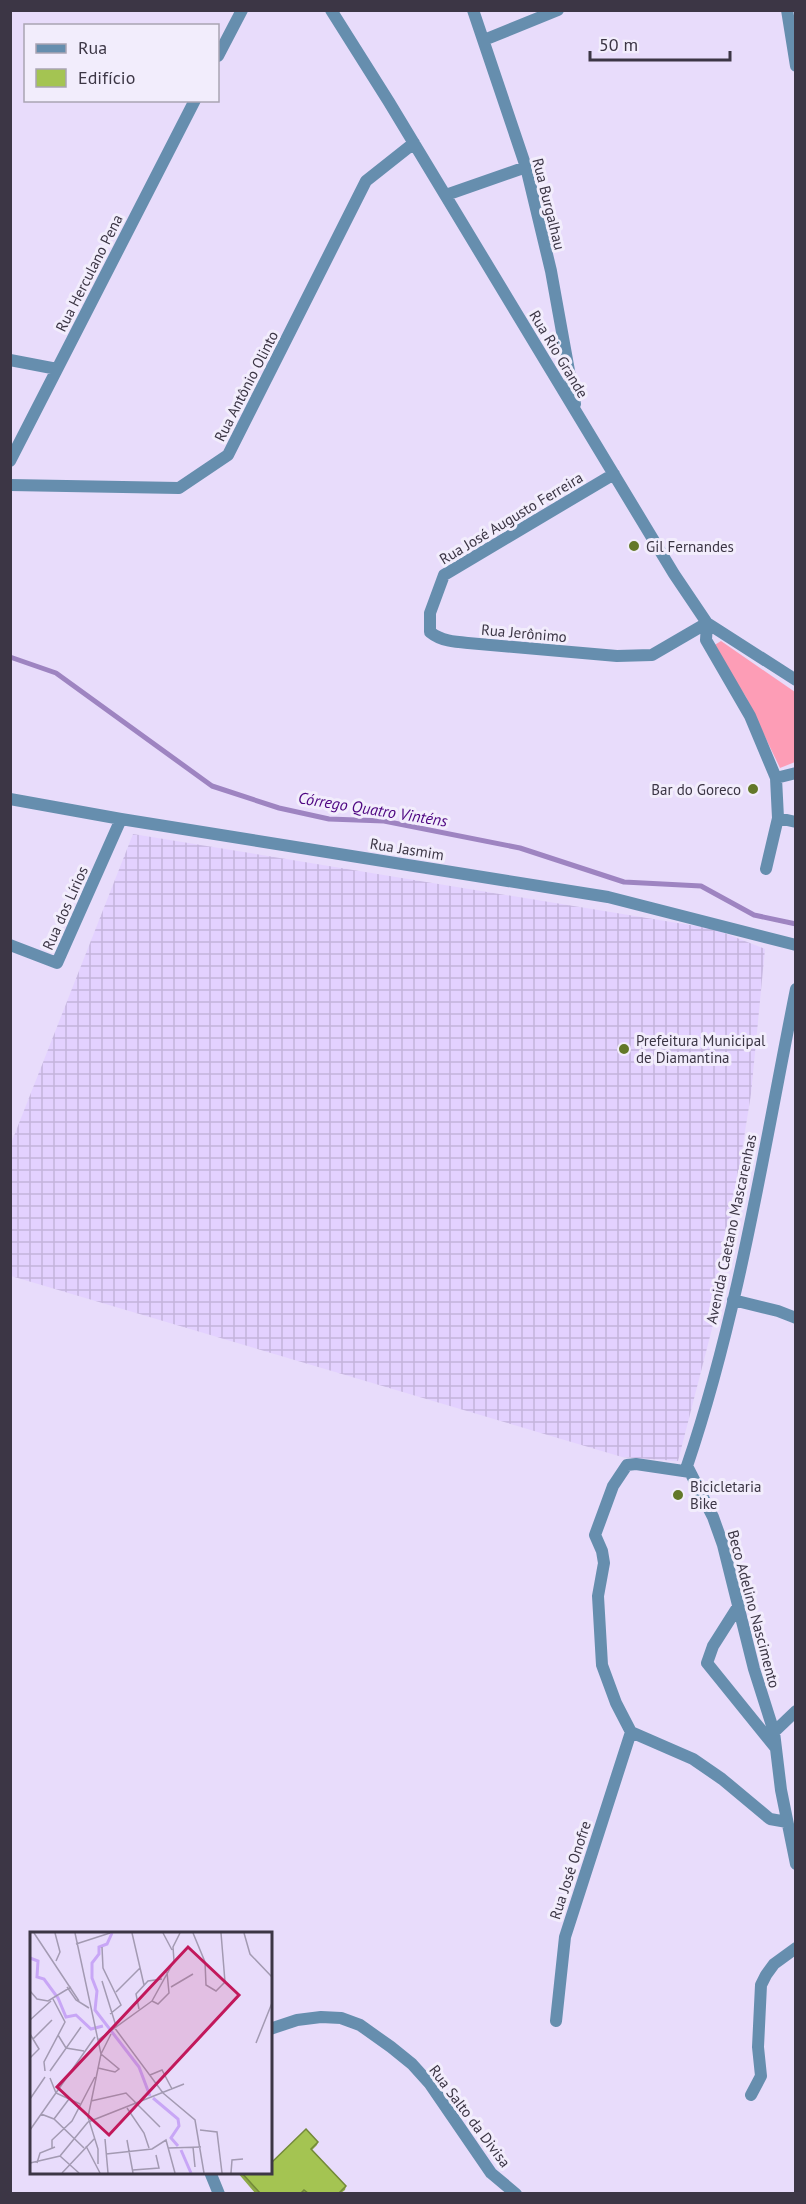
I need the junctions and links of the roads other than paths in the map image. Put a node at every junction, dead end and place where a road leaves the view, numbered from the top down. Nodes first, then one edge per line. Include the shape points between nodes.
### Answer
1 (242, 10) edge
2 (331, 10) edge
3 (473, 10) edge
4 (558, 10) edge
5 (787, 10) edge
6 (484, 40) junction
7 (219, 54) edge
8 (795, 66) edge
9 (194, 102) edge
10 (414, 143) junction
11 (526, 168) junction
12 (446, 195) junction
13 (10, 360) edge
14 (57, 369) junction
15 (576, 410) junction
16 (10, 460) edge
17 (614, 474) junction
18 (10, 484) edge
19 (706, 623) junction
20 (430, 632) joint
21 (795, 680) edge
22 (795, 773) edge
23 (776, 778) junction
24 (10, 799) edge
25 (121, 819) junction
26 (778, 819) junction
27 (795, 822) edge
28 (766, 869) dead end
29 (10, 945) edge
30 (795, 945) edge
31 (795, 989) edge
32 (733, 1300) junction
33 (795, 1318) edge
34 (690, 1472) junction
35 (739, 1605) junction
36 (795, 1711) edge
37 (632, 1732) junction
38 (774, 1732) junction
39 (775, 1747) junction
40 (787, 1822) junction
41 (795, 1864) edge
42 (795, 1948) edge
43 (556, 2021) dead end
44 (272, 2028) edge
45 (751, 2095) dead end
46 (211, 2174) edge
47 (219, 2193) edge
48 (516, 2193) edge

1 - 7 street
2 - 10 street, Rua Rio Grande
3 - 6 street, Rua Burgalhau
4 - 6 street
5 - 8 street
6 - 11 street, Rua Burgalhau
9 - 14 street, Rua Herculano Pena
10 - 12 street, Rua Rio Grande
10 - 18 street, Rua Antônio Olinto via 366,181 228,455 178,488
11 - 12 street
11 - 15 street, Rua Burgalhau via 551,271
12 - 15 street, Rua Rio Grande
13 - 14 street
14 - 16 street, Rua Herculano Pena
15 - 17 street, Rua Rio Grande
17 - 19 street, Rua Rio Grande
17 - 20 street, Rua José Augusto Ferreira via 444,574 430,614
19 - 20 street, Rua Jerônimo via 652,655 617,656 450,641
19 - 21 street, Rua Rio Grande
19 - 23 street via 706,640 750,716
22 - 23 street
23 - 26 street
24 - 25 street, Rua Jasmim
25 - 29 street, Rua dos Lírios via 57,963
25 - 30 street, Rua Jasmim via 608,897
26 - 27 street
26 - 28 street
31 - 32 street, Avenida Caetano Mascarenhas
32 - 33 street
32 - 34 street, Avenida Caetano Mascarenhas via 687,1466
34 - 35 street, Beco Adelino Nascimento via 713,1517
34 - 37 street via 627,1465 613,1486 595,1535 604,1563 598,1596 602,1665
35 - 38 street, Beco Adelino Nascimento
35 - 39 street via 707,1663
36 - 38 street
37 - 40 street via 693,1759 770,1819
37 - 43 street, Rua José Onofre via 565,1937
38 - 39 street, Beco Adelino Nascimento
39 - 40 street, Beco Adelino Nascimento
40 - 41 street, Beco Adelino Nascimento
42 - 45 street via 774,1964 761,1985 761,2076
44 - 48 street, Rua Salto da Divisa via 321,2017 341,2018 360,2025 412,2064 491,2173
46 - 47 street

